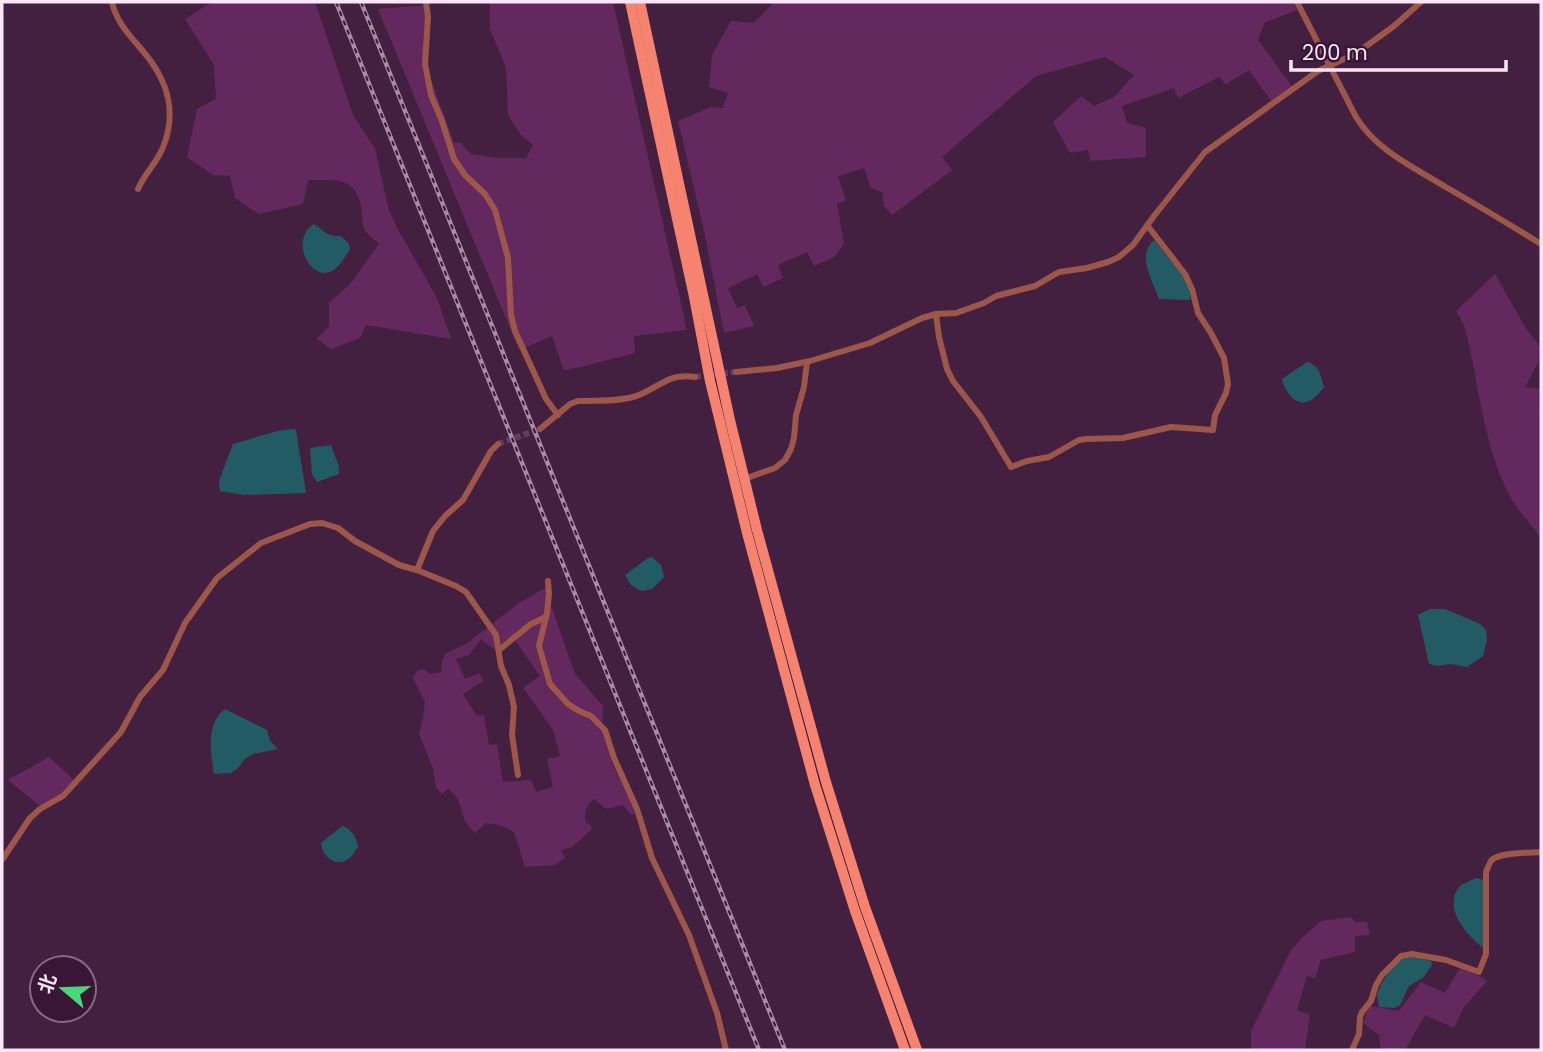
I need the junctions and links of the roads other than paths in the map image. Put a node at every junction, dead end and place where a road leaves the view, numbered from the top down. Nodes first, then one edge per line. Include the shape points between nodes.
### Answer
1 (112, 2) edge
2 (426, 2) edge
3 (629, 2) edge
4 (640, 2) edge
5 (1297, 2) edge
6 (1421, 2) edge
7 (1330, 64) junction
8 (138, 189) dead end
9 (1147, 225) junction
10 (1541, 244) edge
11 (936, 314) junction
12 (807, 362) junction
13 (736, 372) tunnel mouth
14 (695, 377) tunnel mouth
15 (558, 415) junction
16 (540, 429) tunnel mouth
17 (498, 444) tunnel mouth
18 (744, 480) junction
19 (417, 570) junction
20 (548, 581) dead end
21 (546, 617) junction
22 (499, 650) junction
23 (518, 775) dead end
24 (1541, 852) edge
25 (2, 860) edge
26 (726, 1050) edge
27 (905, 1050) edge
28 (916, 1050) edge
29 (1352, 1050) edge

1 - 8 street via 117,18 150,60 169,96 165,142
2 - 15 street via 425,64 431,95 454,159 495,210 508,258 512,319 545,399
3 - 27 main road via 747,533 815,785
4 - 18 main road
5 - 7 street
6 - 7 street via 1365,47
7 - 9 street via 1205,152
7 - 10 street via 1356,117 1377,142
9 - 11 street via 1124,254 1108,262 1059,272 1035,286 956,313
9 - 11 street via 1185,274 1198,313 1224,358 1228,384 1213,430 1171,428 1124,438 1079,440 1049,457 1012,467 953,381
11 - 12 street via 870,343
12 - 13 street
12 - 18 street via 788,455 775,468
14 - 15 street via 672,377 633,397 578,401
15 - 16 street
17 - 19 street via 463,500 433,531
18 - 28 main road via 826,782
19 - 22 street via 466,592 496,635
19 - 25 street via 398,565 322,523 265,540 217,578 121,732 63,796 30,818
20 - 21 street
21 - 22 street
21 - 26 street via 539,646 550,684 568,704 605,730 638,809 652,858 689,935
22 - 23 street via 514,707 512,735
24 - 29 street via 1500,855 1490,862 1486,872 1486,954 1479,972 1446,960 1401,956 1382,975 1362,1012

